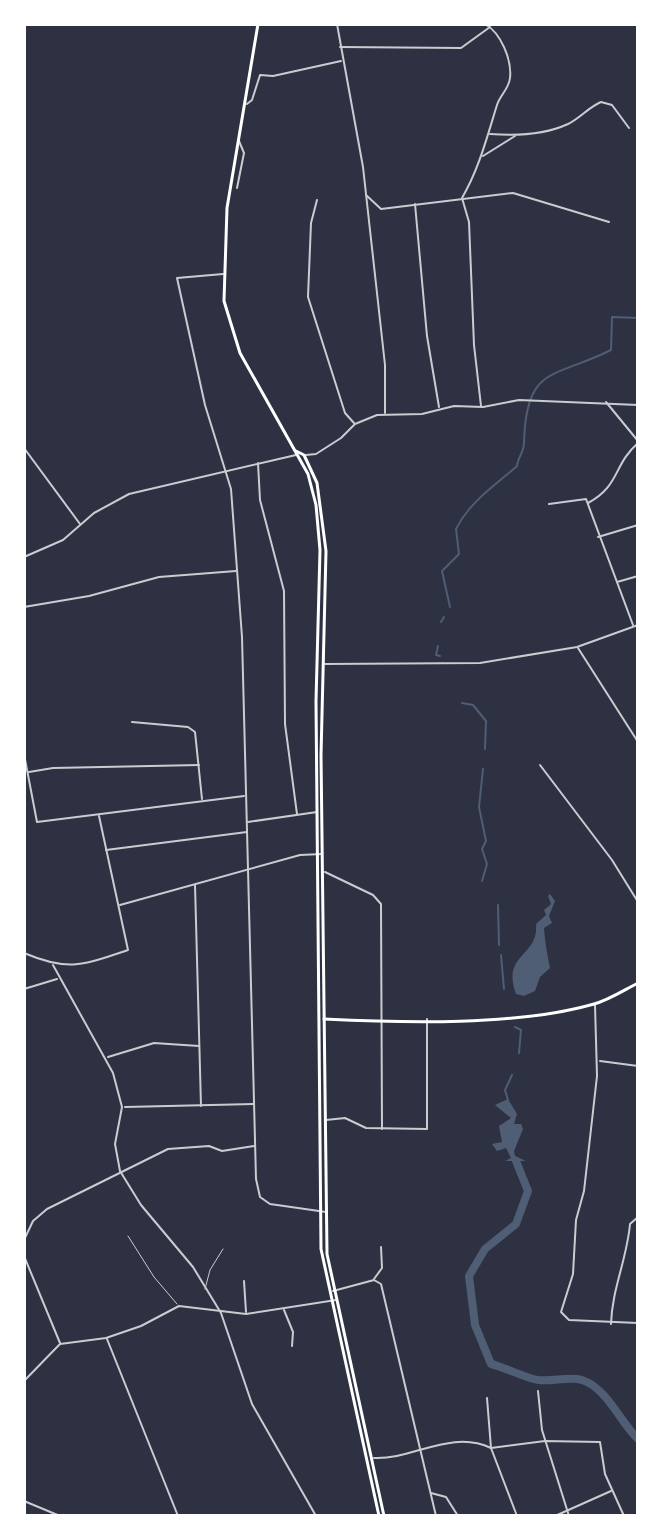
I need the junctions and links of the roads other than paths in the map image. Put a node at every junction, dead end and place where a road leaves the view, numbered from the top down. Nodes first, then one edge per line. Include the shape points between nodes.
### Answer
1 (258, 24) edge
2 (337, 24) edge
3 (485, 24) edge
4 (498, 24) edge
5 (492, 27) junction
6 (339, 47) junction
7 (341, 61) junction
8 (246, 104) junction
9 (629, 128) dead end
10 (489, 134) junction
11 (515, 136) junction
12 (239, 141) junction
13 (482, 157) junction
14 (237, 188) dead end
15 (365, 193) junction
16 (462, 198) junction
17 (317, 200) dead end
18 (415, 204) junction
19 (609, 222) dead end
20 (223, 274) junction
21 (606, 402) junction
22 (638, 405) edge
23 (439, 408) junction
24 (481, 408) junction
25 (385, 415) junction
26 (355, 424) junction
27 (638, 442) edge
28 (24, 448) edge
29 (302, 455) junction
30 (258, 463) junction
31 (229, 472) junction
32 (587, 503) junction
33 (549, 504) dead end
34 (81, 525) junction
35 (638, 525) edge
36 (598, 537) junction
37 (24, 557) edge
38 (320, 565) junction
39 (327, 565) junction
40 (237, 571) junction
41 (638, 576) edge
42 (616, 583) junction
43 (24, 607) edge
44 (636, 626) edge
45 (577, 647) junction
46 (317, 652) junction
47 (323, 652) junction
48 (323, 664) junction
49 (319, 702) junction
50 (132, 722) dead end
51 (638, 742) edge
52 (24, 754) edge
53 (199, 765) junction
54 (540, 765) dead end
55 (24, 766) edge
56 (28, 772) junction
57 (247, 796) junction
58 (202, 801) junction
59 (320, 812) junction
60 (297, 814) junction
61 (99, 816) junction
62 (247, 822) junction
63 (248, 832) junction
64 (105, 850) junction
65 (320, 854) junction
66 (250, 871) junction
67 (323, 872) junction
68 (195, 885) junction
69 (638, 902) edge
70 (119, 905) junction
71 (320, 920) junction
72 (24, 953) edge
73 (53, 965) junction
74 (58, 978) junction
75 (638, 983) edge
76 (24, 989) edge
77 (595, 1004) junction
78 (318, 1019) junction
79 (324, 1019) junction
80 (427, 1019) junction
81 (379, 1020) junction
82 (201, 1047) junction
83 (107, 1058) junction
84 (597, 1061) junction
85 (318, 1066) junction
86 (324, 1066) junction
87 (638, 1066) edge
88 (318, 1087) junction
89 (324, 1087) junction
90 (255, 1104) junction
91 (201, 1106) junction
92 (122, 1107) junction
93 (325, 1120) junction
94 (382, 1129) junction
95 (256, 1146) junction
96 (325, 1165) junction
97 (319, 1166) junction
98 (120, 1171) junction
99 (326, 1212) junction
100 (320, 1213) junction
101 (638, 1217) edge
102 (128, 1236) dead end
103 (24, 1240) edge
104 (381, 1247) dead end
105 (223, 1249) dead end
106 (24, 1256) edge
107 (374, 1280) junction
108 (244, 1281) dead end
109 (205, 1289) junction
110 (333, 1291) junction
111 (336, 1300) junction
112 (330, 1302) junction
113 (179, 1306) junction
114 (284, 1310) junction
115 (221, 1313) junction
116 (246, 1314) junction
117 (638, 1323) edge
118 (611, 1324) junction
119 (106, 1338) junction
120 (60, 1344) junction
121 (292, 1346) dead end
122 (24, 1381) edge
123 (538, 1391) dead end
124 (487, 1398) dead end
125 (362, 1418) junction
126 (357, 1419) junction
127 (545, 1441) junction
128 (420, 1448) junction
129 (491, 1448) junction
130 (372, 1458) junction
131 (611, 1491) junction
132 (431, 1493) junction
133 (24, 1501) edge
134 (567, 1511) junction
135 (60, 1516) edge
136 (178, 1516) edge
137 (316, 1516) edge
138 (382, 1516) edge
139 (436, 1516) edge
140 (458, 1516) edge
141 (517, 1516) edge
142 (555, 1516) edge
143 (569, 1516) edge
144 (624, 1516) edge

1 - 8 main road
2 - 6 street
3 - 5 street
4 - 5 street
5 - 6 street via 461,48
5 - 10 street via 510,67 510,80
6 - 7 street
7 - 8 street via 260,75
7 - 15 street via 360,139
8 - 12 main road
9 - 11 street via 612,105 601,102 570,123
10 - 11 street
10 - 13 street
11 - 13 street
12 - 14 street via 244,153
12 - 20 main road
13 - 16 street
15 - 18 street via 378,208
15 - 25 street via 385,365
16 - 18 street
16 - 19 street via 519,194
16 - 24 street via 469,222
17 - 26 street via 308,297 345,413
18 - 23 street
20 - 29 main road via 224,301 240,353
20 - 31 street via 177,278 205,405
21 - 22 street
21 - 24 street via 528,401
21 - 27 street
23 - 24 street
23 - 25 street
25 - 26 street
26 - 29 street via 316,454
27 - 32 street via 606,493
28 - 34 street
29 - 30 street
29 - 38 main road via 313,491
29 - 39 main road via 317,483
30 - 31 street
30 - 60 street via 260,500 284,591 285,724
31 - 34 street via 129,494
31 - 40 street
32 - 33 street via 578,497
32 - 36 street
34 - 37 street via 48,549
35 - 36 street
36 - 42 street
38 - 39 main road
38 - 46 main road
39 - 47 main road
40 - 43 street via 159,577
40 - 57 street
41 - 42 street
42 - 44 street
44 - 45 street
45 - 48 street via 457,664
45 - 51 street
46 - 47 main road
46 - 49 main road
47 - 48 main road
48 - 49 main road
49 - 59 main road
50 - 53 street via 192,729
52 - 55 street
53 - 56 street
53 - 58 street
54 - 69 street
55 - 56 street
56 - 61 street via 37,822
57 - 58 street
57 - 62 street
58 - 61 street
59 - 60 street
59 - 65 main road
60 - 62 street
61 - 64 street
62 - 63 street
63 - 64 street
63 - 66 street
64 - 70 street
65 - 66 street
65 - 67 main road
65 - 71 main road
66 - 68 street
66 - 90 street
67 - 71 main road
67 - 81 street via 335,874 381,904
68 - 70 street
68 - 82 street
70 - 73 street via 128,950 78,965
71 - 78 main road
71 - 79 main road
72 - 73 street
73 - 74 street
74 - 76 street
74 - 83 street
75 - 77 main road
77 - 80 main road via 503,1019
77 - 84 street
78 - 79 main road
78 - 85 main road
79 - 81 main road
79 - 86 main road
80 - 81 main road
80 - 94 street via 427,1129
81 - 94 street
82 - 83 street via 154,1043
82 - 91 street
83 - 92 street
84 - 87 street
84 - 118 street via 573,1274 561,1312 565,1319
85 - 86 main road
85 - 88 main road
86 - 89 main road
88 - 89 main road
88 - 97 main road
89 - 93 main road
90 - 91 street
90 - 95 street
91 - 92 street
92 - 98 street via 115,1144
93 - 94 street via 345,1118 360,1127
93 - 96 main road
95 - 98 street via 168,1149
95 - 100 street via 258,1190 264,1200
96 - 97 main road
96 - 99 main road
97 - 100 main road
98 - 103 street via 37,1216
98 - 109 street
99 - 100 street
99 - 110 main road
100 - 112 main road
101 - 118 street via 630,1224 613,1290
102 - 113 lane
104 - 107 street via 382,1268
105 - 109 lane
106 - 120 street
107 - 110 street
107 - 128 street via 381,1284
108 - 116 street
109 - 115 street
110 - 111 main road
111 - 112 street
111 - 125 main road
112 - 114 street
112 - 126 main road
113 - 115 street
113 - 119 street
114 - 116 street
114 - 121 street via 293,1332
115 - 116 street
115 - 137 street via 252,1404
117 - 118 street
119 - 120 street
119 - 136 street
120 - 122 street
123 - 127 street
124 - 129 street
125 - 126 main road
125 - 130 main road
126 - 138 main road
127 - 129 street
127 - 131 street via 600,1442
127 - 134 street
128 - 129 street via 447,1443
128 - 130 street via 392,1460
128 - 132 street
129 - 141 street
130 - 138 main road
131 - 134 street
131 - 144 street
132 - 139 street
132 - 140 street via 446,1497
133 - 135 street
134 - 142 street
134 - 143 street

